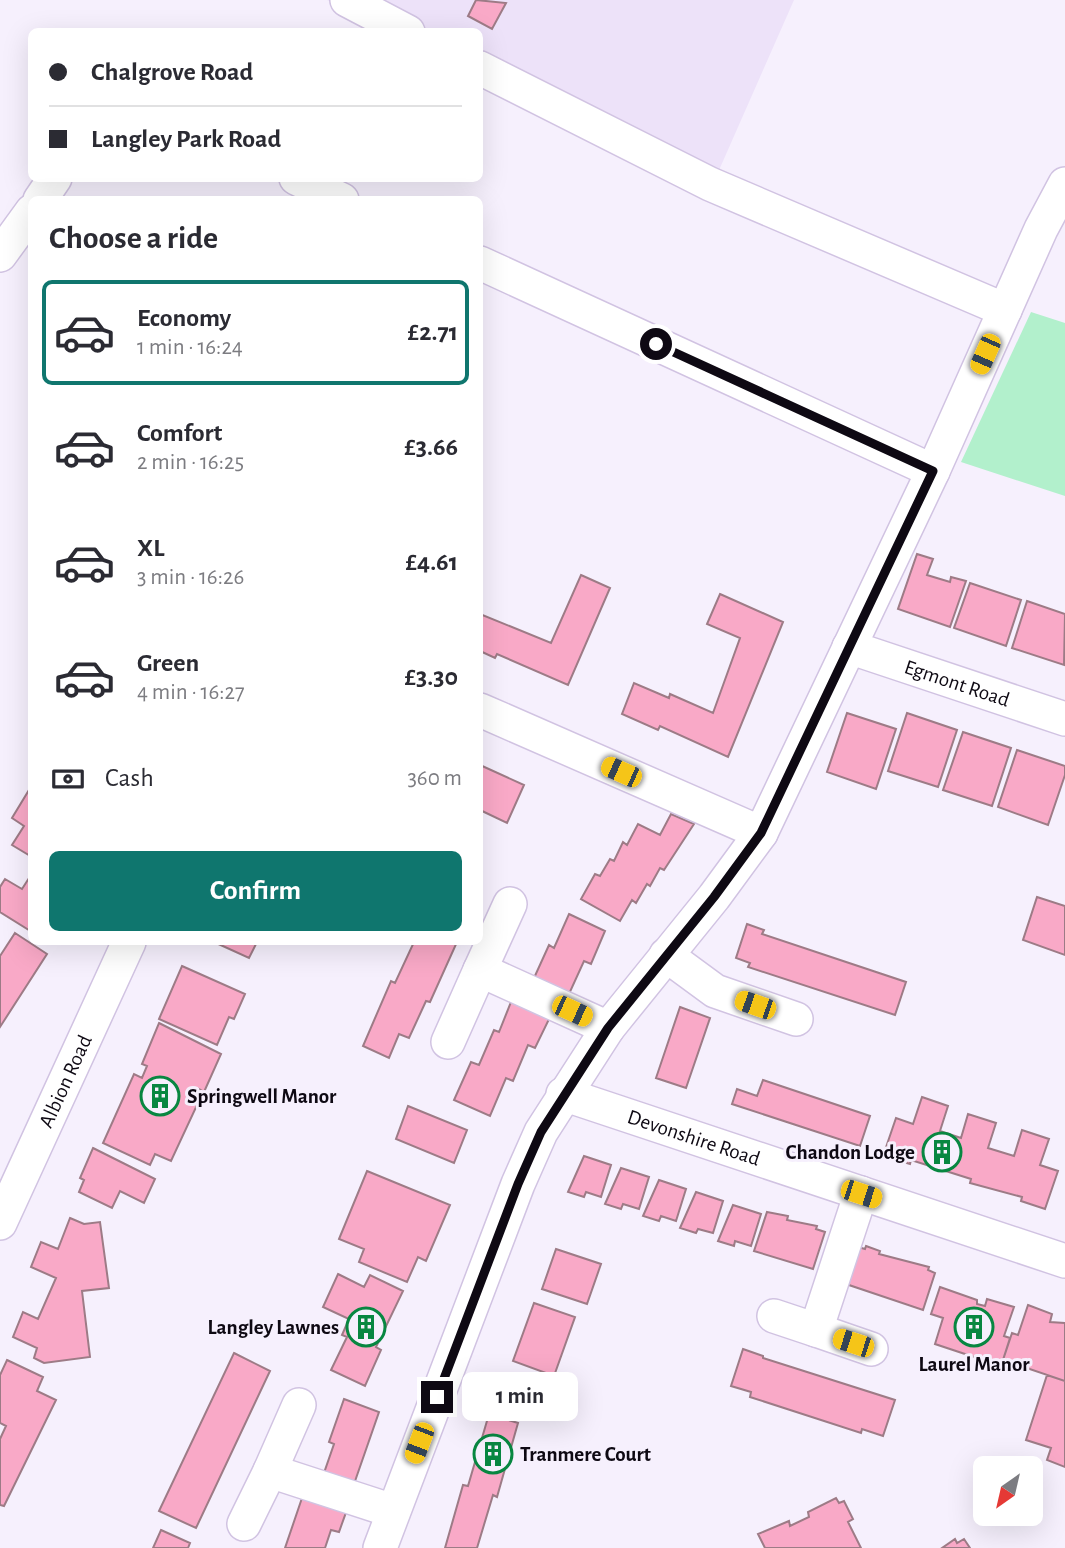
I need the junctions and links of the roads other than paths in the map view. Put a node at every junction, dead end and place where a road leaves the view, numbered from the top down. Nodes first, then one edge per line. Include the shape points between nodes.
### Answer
1 (346, 0) edge
2 (400, 28) edge
3 (483, 70) edge
4 (304, 182) edge
5 (1065, 184) edge
6 (334, 196) edge
7 (28, 216) edge
8 (0, 255) edge
9 (483, 264) edge
10 (1005, 310) junction
11 (933, 471) junction
12 (849, 647) junction
13 (483, 711) edge
14 (1065, 719) edge
15 (761, 833) junction
16 (510, 904) dead end
17 (128, 945) edge
18 (666, 955) junction
19 (480, 970) junction
20 (796, 1019) dead end
21 (608, 1028) junction
22 (448, 1042) dead end
23 (563, 1094) junction
24 (861, 1194) junction
25 (0, 1223) edge
26 (1065, 1261) edge
27 (774, 1316) dead end
28 (816, 1330) junction
29 (871, 1349) dead end
30 (299, 1405) dead end
31 (270, 1471) junction
32 (393, 1511) junction
33 (244, 1524) dead end
34 (380, 1548) edge

1 - 2 street
3 - 10 street via 710,184
4 - 6 street
5 - 10 street
7 - 8 street
9 - 11 street
10 - 11 street
11 - 12 street
12 - 14 street, Egmont Road
12 - 15 street
13 - 15 street
15 - 18 street
16 - 19 street
17 - 25 street, Albion Road
18 - 20 street via 715,991
18 - 21 street
19 - 21 street
19 - 22 street
21 - 23 street
23 - 24 street, Devonshire Road
23 - 32 street via 518,1184
24 - 26 street, Devonshire Road
24 - 28 street
27 - 28 street
28 - 29 street
30 - 31 street
31 - 32 street
31 - 33 street
32 - 34 street

